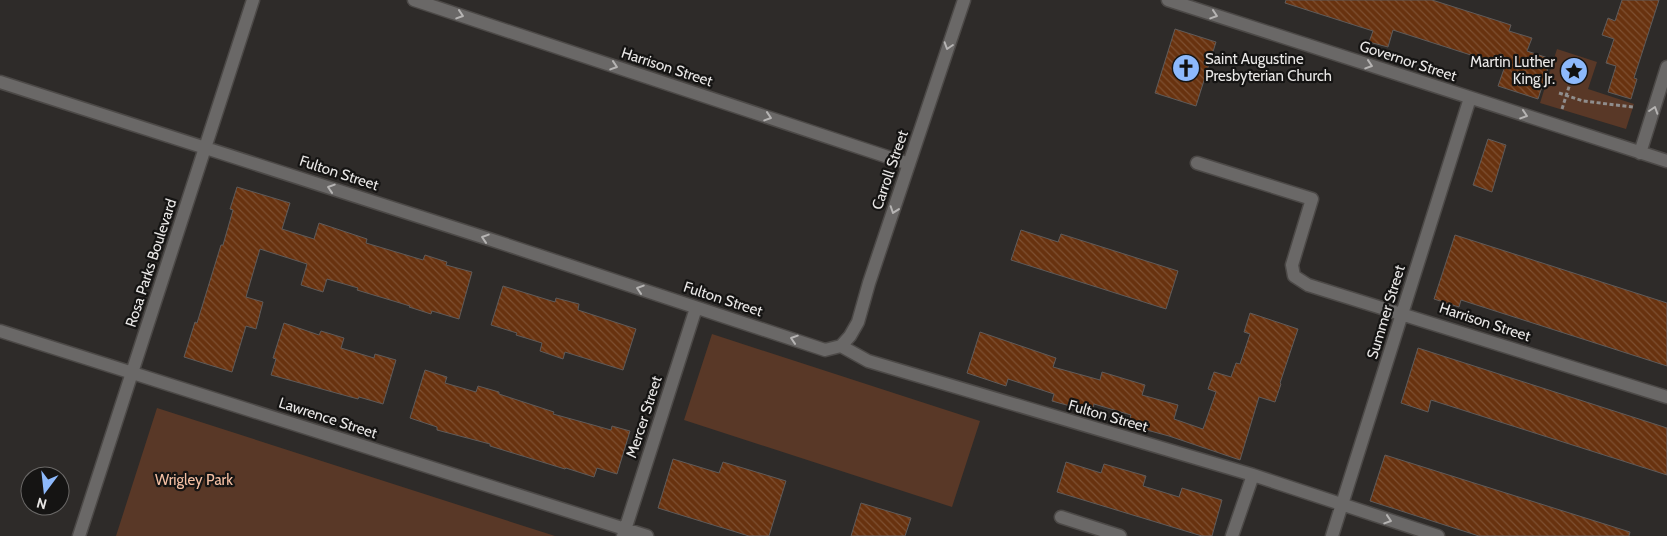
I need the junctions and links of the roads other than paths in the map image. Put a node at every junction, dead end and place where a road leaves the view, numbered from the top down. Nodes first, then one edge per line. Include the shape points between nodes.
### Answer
1 (253, 0) edge
2 (414, 0) edge
3 (964, 0) edge
4 (1168, 0) edge
5 (1667, 67) edge
6 (0, 82) edge
7 (1470, 98) junction
8 (206, 148) junction
9 (1640, 153) junction
10 (1667, 161) edge
11 (1197, 163) dead end
12 (910, 164) junction
13 (696, 308) junction
14 (1402, 313) junction
15 (0, 331) edge
16 (841, 346) junction
17 (132, 373) junction
18 (1667, 397) edge
19 (1252, 475) junction
20 (1342, 505) junction
21 (1061, 517) dead end
22 (624, 532) edge
23 (79, 536) edge
24 (647, 536) edge
25 (1120, 536) edge
26 (1232, 536) edge
27 (1332, 536) edge
28 (1438, 536) edge

1 - 8 street, Rosa Parks Boulevard
2 -> 12 street, Harrison Street
3 -> 12 street, Carroll Street
4 -> 7 street, Governor Street
9 -> 5 street
6 - 8 street, Fulton Street
7 -> 9 street, Governor Street
7 - 14 street, Summer Street
13 -> 8 street, Fulton Street
8 - 17 street, Rosa Parks Boulevard
9 - 10 street, Governor Street
11 - 14 street, Harrison Street via 1312,200 1292,265 1294,276 1308,285
12 -> 16 street, Carroll Street via 868,282 858,322
16 -> 13 street, Fulton Street via 825,350
13 - 22 street, Mercer Street
14 - 18 street, Harrison Street
14 - 20 street, Summer Street
15 - 17 street, Lawrence Street
16 - 19 street, Fulton Street via 868,361
17 - 22 street, Lawrence Street
17 - 23 street, Rosa Parks Boulevard
19 - 20 street, Fulton Street
19 - 26 street
20 - 27 street, Summer Street
20 -> 28 street, Fulton Street
21 - 25 street
22 - 24 street, Lawrence Street

